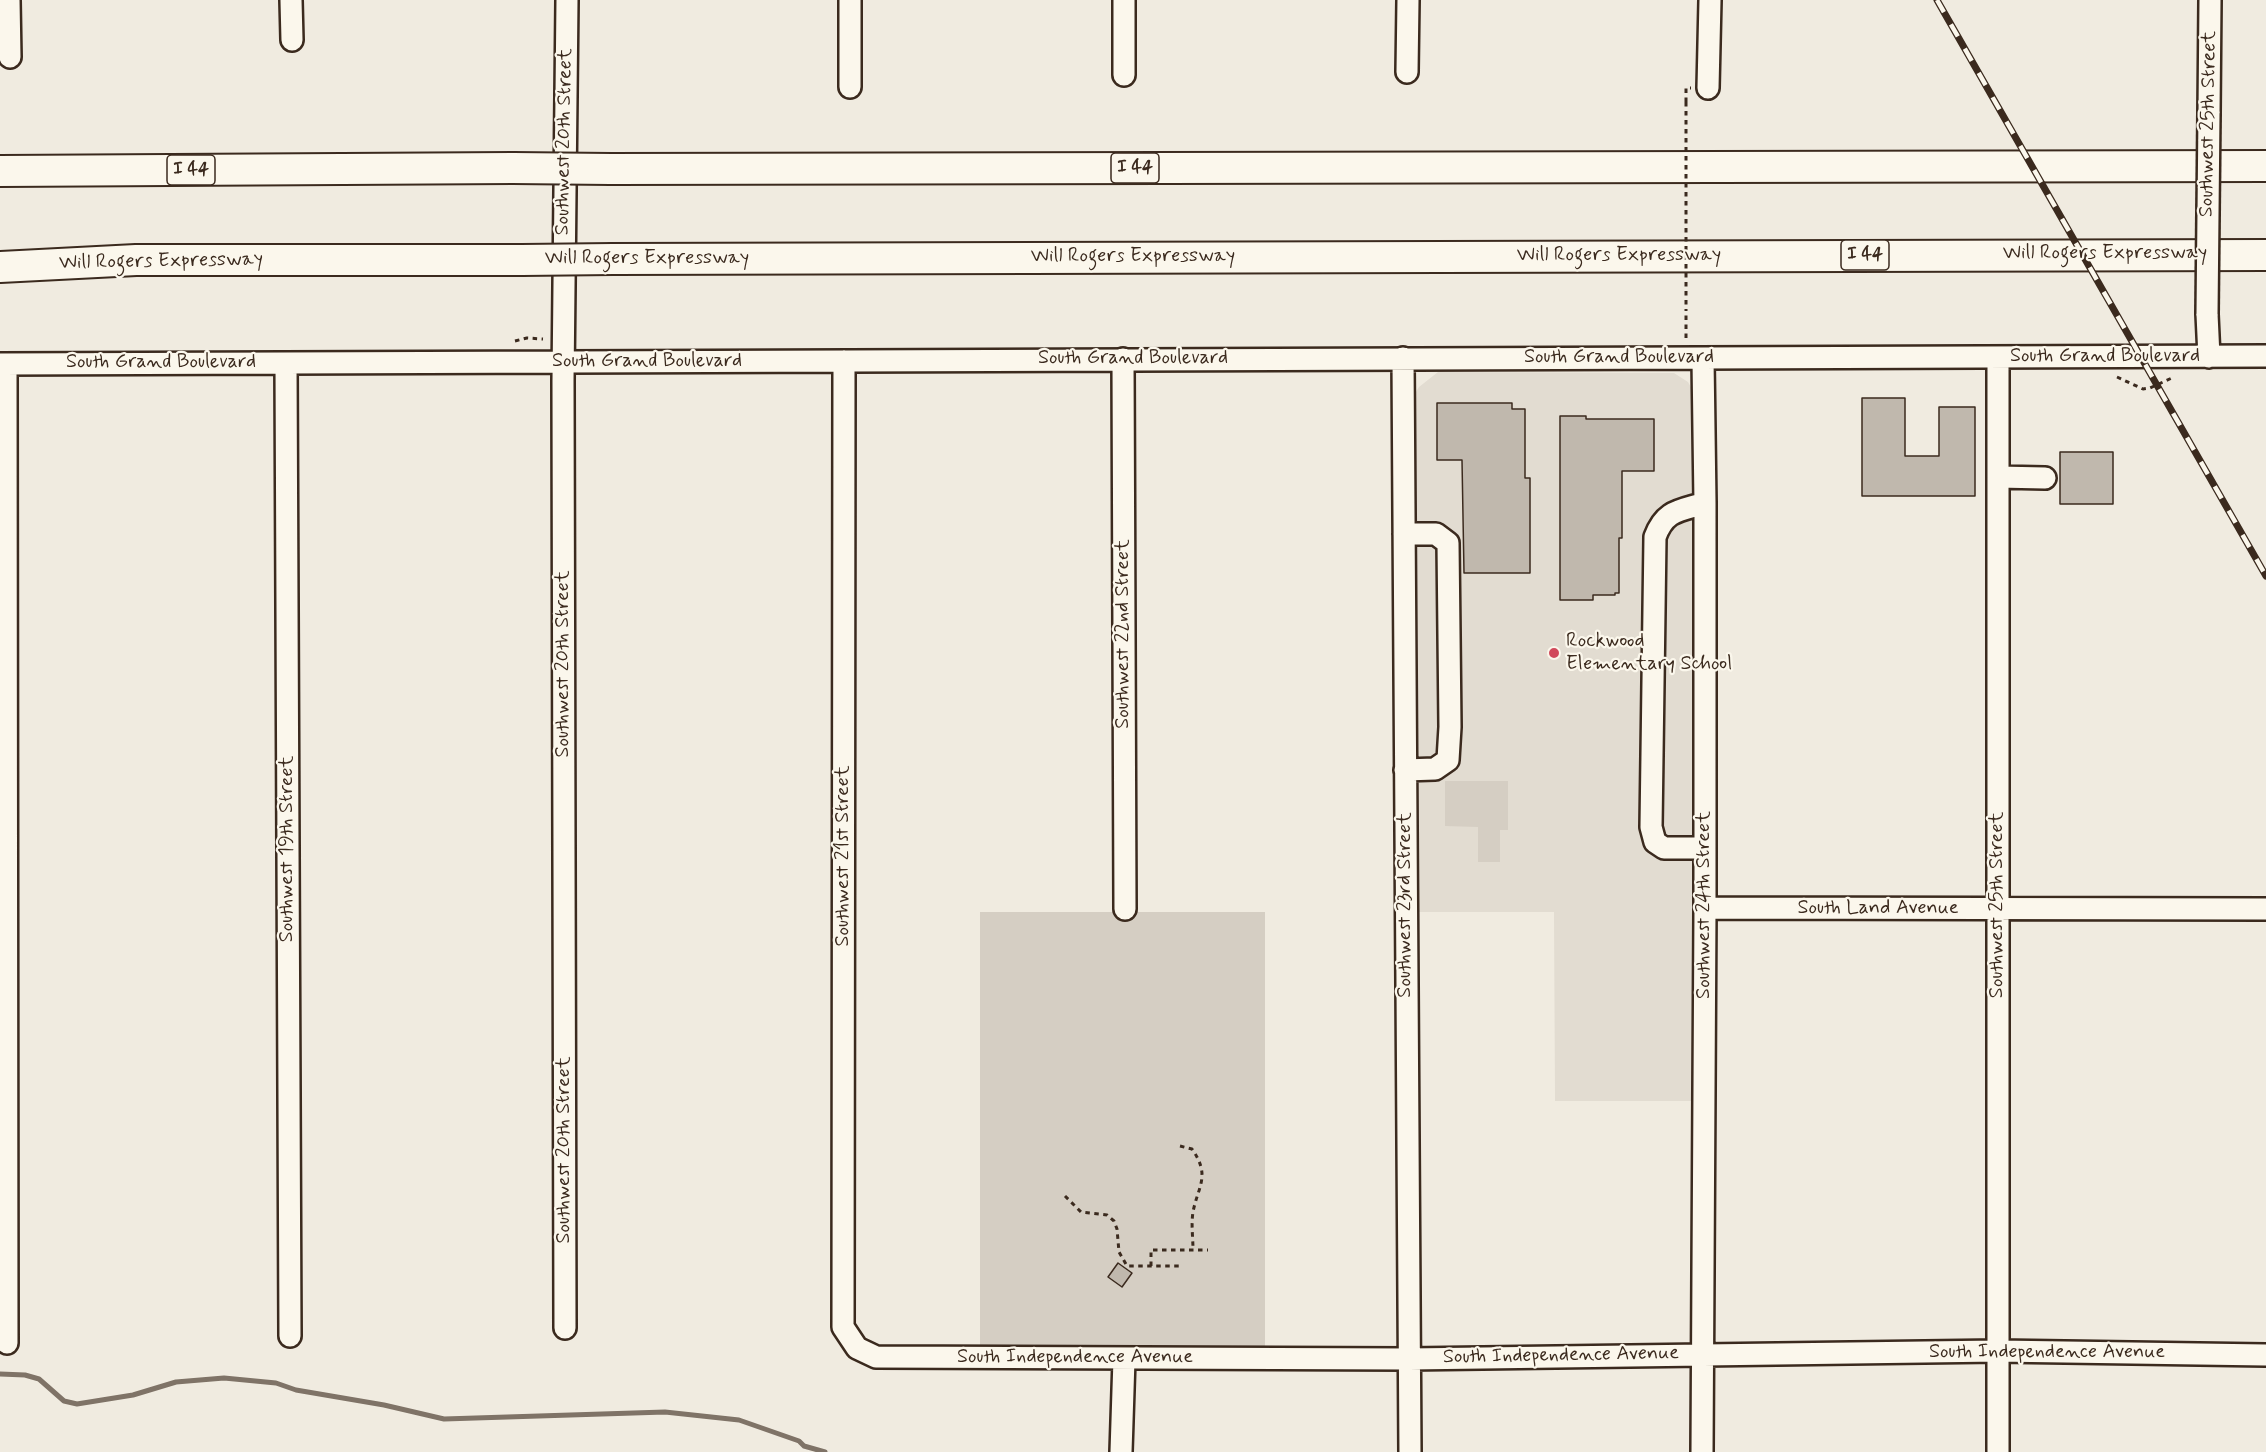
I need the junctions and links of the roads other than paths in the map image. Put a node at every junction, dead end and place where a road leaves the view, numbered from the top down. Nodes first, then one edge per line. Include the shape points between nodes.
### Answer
1 (9, 0) edge
2 (291, 0) edge
3 (567, 0) edge
4 (850, 0) edge
5 (1124, 0) edge
6 (1408, 0) edge
7 (1710, 0) edge
8 (2210, 0) edge
9 (292, 40) dead end
10 (10, 57) dead end
11 (1407, 72) dead end
12 (1124, 75) dead end
13 (850, 87) dead end
14 (1708, 88) dead end
15 (2266, 166) edge
16 (0, 170) edge
17 (2266, 255) edge
18 (136, 260) junction
19 (0, 267) edge
20 (0, 285) edge
21 (2266, 356) edge
22 (1998, 357) junction
23 (2209, 357) junction
24 (1403, 358) junction
25 (1703, 358) junction
26 (1123, 359) junction
27 (844, 361) junction
28 (563, 362) junction
29 (286, 363) junction
30 (3, 364) edge
31 (1998, 477) junction
32 (2045, 478) dead end
33 (1705, 503) junction
34 (1404, 534) junction
35 (1405, 770) junction
36 (1705, 848) junction
37 (1705, 908) junction
38 (1125, 909) dead end
39 (1998, 909) junction
40 (2266, 909) edge
41 (565, 1328) dead end
42 (290, 1336) dead end
43 (7, 1343) dead end
44 (857, 1348) joint
45 (1998, 1351) junction
46 (1704, 1354) junction
47 (2266, 1355) edge
48 (1124, 1359) junction
49 (1409, 1359) junction
50 (1121, 1452) edge
51 (1410, 1452) edge
52 (1702, 1452) edge
53 (1998, 1452) edge

1 - 10 street
2 - 9 street
3 - 28 street, Southwest 20th Street
4 - 13 street
5 - 12 street
6 - 11 street
7 - 14 street
8 - 23 street, Southwest 25th Street, bridge
15 - 16 highway, I 44, bridge
17 - 18 highway, Will Rogers Expressway / I 44, bridge
18 - 19 highway, Will Rogers Expressway / I 44
18 - 20 highway
21 - 23 street, South Grand Boulevard
22 - 23 street, South Grand Boulevard
22 - 25 street, South Grand Boulevard
22 - 31 street, Southwest 25th Street
24 - 25 street, South Grand Boulevard
24 - 26 street, South Grand Boulevard
24 - 34 street, Southwest 23rd Street
25 - 33 street, Southwest 24th Street
26 - 27 street, South Grand Boulevard
26 - 38 street, Southwest 22nd Street
27 - 28 street, South Grand Boulevard
27 - 44 street, Southwest 21st Street via 843,1327
28 - 29 street, South Grand Boulevard
28 - 41 street, Southwest 20th Street
29 - 30 street, South Grand Boulevard
29 - 42 street, Southwest 19th Street
30 - 43 street
31 - 32 street
31 - 39 street, Southwest 25th Street
33 - 36 street, Southwest 24th Street
33 - 36 street via 1672,513 1660,522 1655,537 1651,828 1655,842 1664,848
34 - 35 street, Southwest 23rd Street
34 - 35 street via 1436,534 1448,543 1450,727 1448,760 1435,769
35 - 49 street, Southwest 23rd Street
36 - 37 street, Southwest 24th Street
37 - 39 street, South Land Avenue
37 - 46 street, Southwest 24th Street
39 - 40 street, South Land Avenue
39 - 45 street, Southwest 25th Street
44 - 48 street, South Independence Avenue via 876,1357
45 - 46 street, South Independence Avenue
45 - 47 street, South Independence Avenue
45 - 53 street, Southwest 25th Street
46 - 49 street, South Independence Avenue
46 - 52 street, Southwest 24th Street
48 - 49 street, South Independence Avenue
48 - 50 street
49 - 51 street, Southwest 23rd Street

